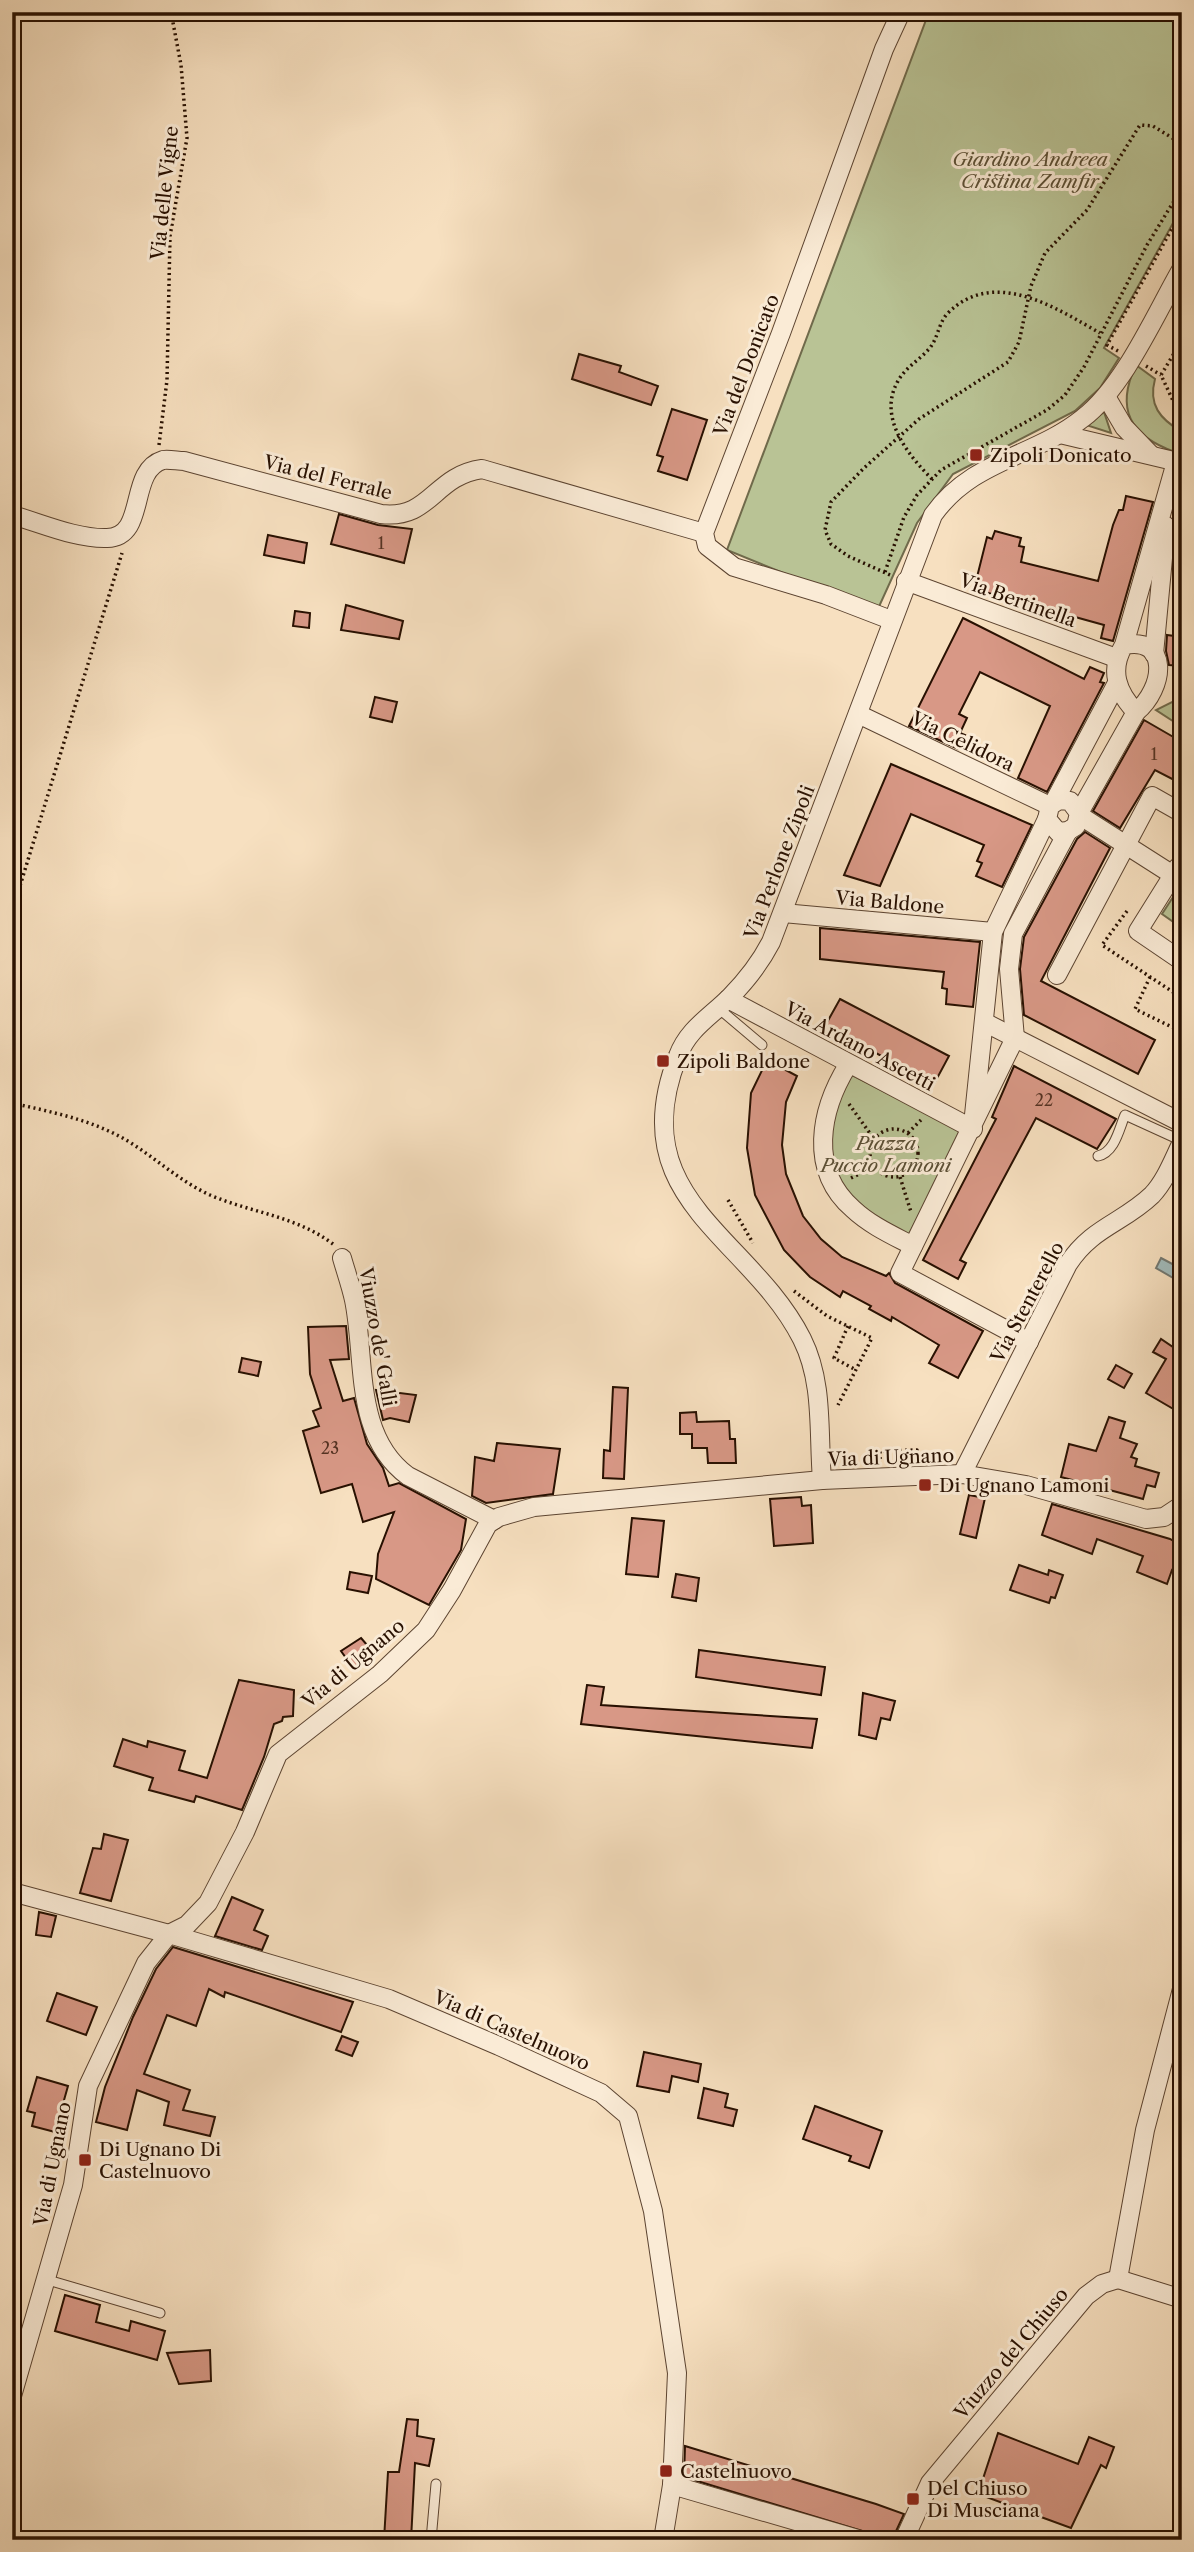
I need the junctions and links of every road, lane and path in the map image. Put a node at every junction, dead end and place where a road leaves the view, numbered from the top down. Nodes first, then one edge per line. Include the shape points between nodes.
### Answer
1 (171, 12) edge
2 (901, 12) edge
3 (1182, 144) edge
4 (1182, 188) edge
5 (1182, 268) edge
6 (1029, 295) junction
7 (1100, 333) junction
8 (1182, 340) edge
9 (1107, 398) junction
10 (1182, 420) edge
11 (1060, 434) junction
12 (899, 437) junction
13 (1153, 456) junction
14 (163, 460) junction
15 (1179, 463) edge
16 (932, 480) junction
17 (1171, 481) junction
18 (12, 514) edge
19 (133, 518) junction
20 (704, 533) junction
21 (884, 572) junction
22 (899, 578) junction
23 (891, 620) junction
24 (1120, 651) junction
25 (1154, 654) junction
26 (1117, 683) junction
27 (1136, 712) junction
28 (858, 714) junction
29 (1050, 809) junction
30 (1182, 813) edge
31 (1079, 814) junction
32 (1068, 831) junction
33 (1125, 845) junction
34 (1177, 872) edge
35 (12, 912) edge
36 (783, 913) junction
37 (993, 932) junction
38 (1182, 961) edge
39 (1057, 975) dead end
40 (1150, 977) dead end
41 (722, 1003) junction
42 (984, 1022) junction
43 (1182, 1032) edge
44 (1015, 1038) junction
45 (762, 1045) dead end
46 (848, 1065) junction
47 (836, 1084) junction
48 (12, 1103) edge
49 (1182, 1123) edge
50 (973, 1129) junction
51 (874, 1139) junction
52 (1182, 1141) edge
53 (1098, 1156) dead end
54 (874, 1167) junction
55 (900, 1177) junction
56 (833, 1187) junction
57 (727, 1200) dead end
58 (916, 1241) junction
59 (755, 1246) dead end
60 (342, 1258) joint
61 (785, 1284) dead end
62 (848, 1326) junction
63 (1029, 1342) junction
64 (856, 1370) junction
65 (835, 1410) dead end
66 (929, 1458) dead end
67 (867, 1461) dead end
68 (962, 1474) junction
69 (821, 1480) junction
70 (1182, 1505) edge
71 (1164, 1517) junction
72 (494, 1520) junction
73 (1182, 1526) edge
74 (12, 1892) edge
75 (169, 1934) junction
76 (1182, 1989) edge
77 (1118, 2278) junction
78 (48, 2280) junction
79 (1182, 2300) edge
80 (160, 2313) dead end
81 (12, 2396) edge
82 (436, 2484) dead end
83 (671, 2485) junction
84 (431, 2540) edge
85 (663, 2540) edge
86 (861, 2540) edge
87 (904, 2540) edge

1 - 14 path, Via delle Vigne via 187,138 170,236 167,380 158,444
2 - 20 street, Via del Donicato
3 - 6 path via 1153,126 1140,125 1087,211 1045,253
4 - 7 path
5 - 9 street
6 - 7 path
6 - 12 path via 1019,342 1008,362
6 - 12 path via 1011,292 962,300 945,315 930,349 899,378 892,392
7 - 16 path via 1065,396 941,470
8 - 10 path via 1161,375
9 - 11 street, Via Perlone Zipoli
9 - 13 street via 1124,427
11 - 13 street
11 - 22 street, Via Perlone Zipoli via 983,469 953,490 933,515
12 - 16 path
12 - 21 path via 831,502 825,519 831,544
13 - 15 street
14 - 19 street via 142,481
14 - 20 street, Via del Ferrale via 184,461 399,516 420,509 439,487 463,472 482,469
15 - 17 street
16 - 21 path via 904,517
17 - 24 street
17 - 25 street
18 - 19 street via 109,538 122,533
19 - 35 path
20 - 23 street via 707,546 734,567
21 - 22 path
22 - 23 street, Via Perlone Zipoli
22 - 24 street, Via Bertinella
23 - 28 street, Via Perlone Zipoli
24 - 25 street, Via Bertinella via 1142,645
24 - 26 street
25 - 27 street via 1159,665 1154,694
26 - 27 street
26 - 29 street
27 - 31 street
28 - 29 street, Via Celidora
28 - 36 street, Via Perlone Zipoli
29 - 31 street via 1070,801
29 - 32 street via 1053,829
29 - 37 street
30 - 33 street via 1152,796
31 - 32 street via 1076,826
31 - 33 street
32 - 44 street via 1013,934 1009,969
33 - 34 street
33 - 39 street
34 - 38 street via 1138,931
36 - 37 street, Via Baldone
36 - 41 street, Via Perlone Zipoli via 761,961
37 - 42 street
40 - 43 path via 1135,1009
41 - 45 lane
41 - 46 street, Via Ardano Ascetti
41 - 69 street, Via Perlone Zipoli via 688,1036 674,1067 665,1105 668,1155 692,1205 802,1339 817,1382
42 - 44 street
42 - 50 street
44 - 49 street
44 - 50 street
46 - 47 street
46 - 50 street, Via Ardano Ascetti
47 - 51 path
47 - 56 street via 824,1120 821,1154
48 - 60 path, Viuzzo de' Galli via 72,1117 116,1134 211,1196 302,1223 333,1244
50 - 58 street
51 - 54 path via 870,1151
51 - 55 path via 888,1130 900,1130 914,1139 918,1160
52 - 53 lane via 1125,1115 1112,1147
52 - 63 street, Via Stenterello via 1153,1194 1082,1243
54 - 55 path via 884,1175
54 - 56 path
55 - 58 path
56 - 58 street via 860,1214
57 - 59 path
58 - 63 street via 900,1273
60 - 72 street, Viuzzo de' Galli via 354,1301 362,1386 382,1446 396,1468 408,1476
61 - 62 path
62 - 64 path via 834,1357
62 - 64 path via 872,1338
63 - 68 street, Via Stenterello
64 - 65 path
66 - 67 path via 918,1459 918,1450 880,1451 880,1460
68 - 69 street, Via di Ugnano
68 - 71 street, Via di Ugnano via 1026,1485 1141,1518
69 - 72 street, Via di Ugnano via 534,1507
70 - 71 street
71 - 73 street
72 - 75 street, Via di Ugnano via 484,1529 453,1590 425,1630 380,1674 278,1754 208,1903 187,1925
74 - 75 street, Via di Castelnuovo
75 - 78 street, Via di Ugnano via 141,1972 92,2074 73,2185
75 - 83 street, Via di Castelnuovo via 389,1999 601,2094 628,2116 653,2211 673,2336 677,2372
76 - 77 street via 1145,2130
77 - 79 street
77 - 87 street, Viuzzo del Chiuso via 1086,2296 930,2483
78 - 80 lane
78 - 81 street, Via di Ugnano
82 - 84 lane
83 - 85 street, Via di Castelnuovo
83 - 86 street

